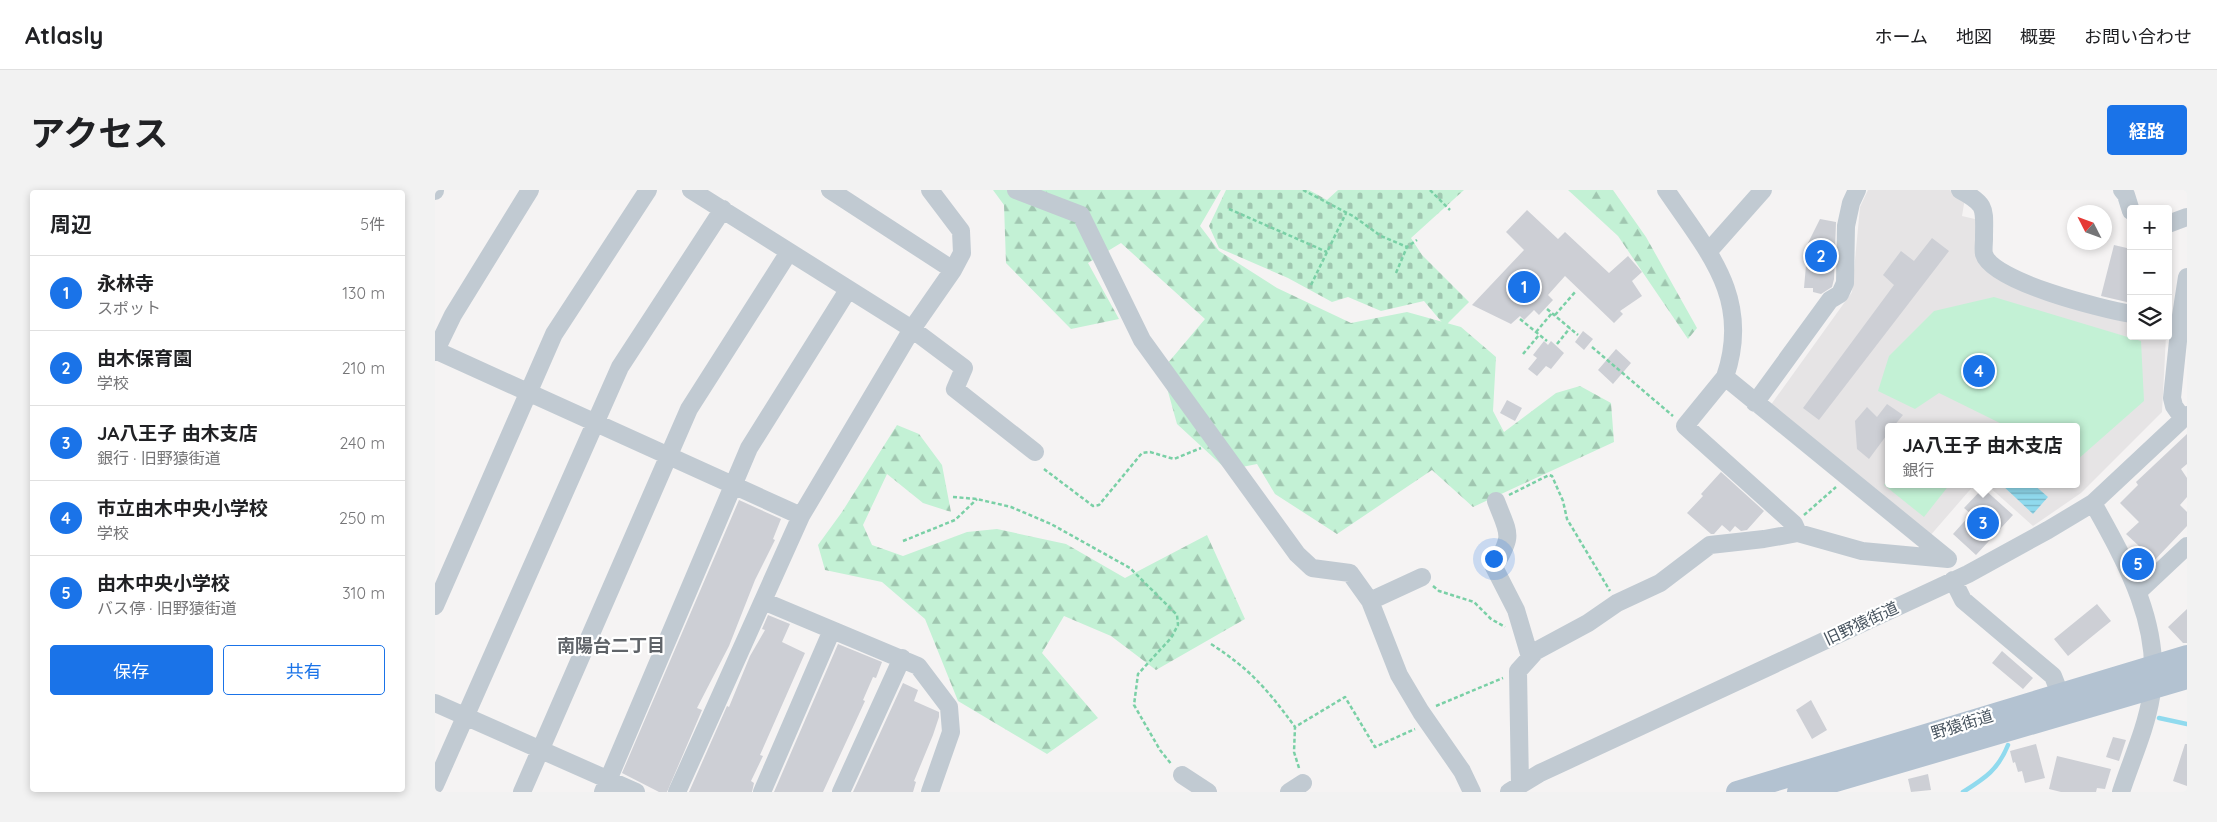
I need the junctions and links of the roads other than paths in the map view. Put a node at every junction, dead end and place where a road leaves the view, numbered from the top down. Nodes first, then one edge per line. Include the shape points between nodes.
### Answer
1 (530, 190) edge
2 (648, 190) edge
3 (691, 190) edge
4 (830, 190) edge
5 (930, 190) edge
6 (1016, 190) edge
7 (1666, 190) edge
8 (1763, 190) edge
9 (1857, 190) edge
10 (1960, 190) edge
11 (2122, 190) edge
12 (2129, 205) edge
13 (723, 209) junction
14 (2187, 217) edge
15 (2172, 223) edge
16 (789, 252) junction
17 (1708, 252) junction
18 (953, 270) junction
19 (2187, 277) edge
20 (848, 290) junction
21 (2127, 313) edge
22 (2174, 321) edge
23 (913, 329) junction
24 (435, 351) edge
25 (1725, 377) junction
26 (529, 392) junction
27 (1755, 403) junction
28 (2185, 417) edge
29 (595, 423) junction
30 (1035, 452) dead end
31 (669, 456) junction
32 (734, 485) junction
33 (1496, 501) road end
34 (2093, 503) junction
35 (801, 516) junction
36 (1796, 528) junction
37 (2187, 546) edge
38 (1948, 559) junction
39 (1422, 577) road end
40 (1960, 577) junction
41 (2138, 592) junction
42 (763, 601) junction
43 (1370, 601) junction
44 (435, 606) edge
45 (832, 630) junction
46 (1530, 656) junction
47 (2187, 656) edge
48 (902, 658) junction
49 (2153, 665) junction
50 (2187, 678) edge
51 (2152, 688) junction
52 (2060, 694) junction
53 (435, 703) edge
54 (466, 717) junction
55 (541, 750) junction
56 (1182, 775) road end
57 (435, 785) edge
58 (605, 786) edge
59 (1515, 788) edge
60 (522, 792) edge
61 (635, 792) edge
62 (677, 792) edge
63 (762, 792) edge
64 (841, 792) edge
65 (930, 792) edge
66 (1208, 792) edge
67 (1472, 792) edge
68 (1737, 792) edge
69 (1798, 792) edge
70 (2121, 792) edge

1 - 24 street via 453,315
2 - 26 street via 554,334
3 - 13 street
4 - 18 street
5 - 18 street via 961,231 962,253
6 - 43 street via 1081,215 1143,340 1297,554 1312,568 1350,573
7 - 17 street
8 - 17 street
9 - 27 street via 1846,226 1843,288 1830,300
10 - 21 street via 1979,200 1985,214 1984,255 1993,268 2071,300
11 - 12 street
13 - 16 street
13 - 29 street via 620,367
14 - 15 street
16 - 20 street
16 - 31 street via 689,409
17 - 25 street via 1731,302 1734,324 1732,357
18 - 23 street
19 - 22 street
20 - 23 street
20 - 32 street via 749,448
22 - 28 street via 2172,398 2174,406
23 - 30 street via 964,368 955,390
23 - 35 street
24 - 26 street
25 - 27 street
25 - 36 street via 1685,426
26 - 29 street
26 - 44 street
27 - 38 street
28 - 34 street, 旧野猿街道
29 - 31 street
29 - 54 street
31 - 32 street
31 - 55 street
32 - 35 street
32 - 58 street
33 - 46 street via 1509,536 1495,568 1516,610
34 - 40 street, 旧野猿街道
34 - 41 street
35 - 42 street
36 - 38 street via 1862,551
36 - 46 street via 1764,539 1710,545 1660,583 1617,604
37 - 41 street
38 - 40 street
39 - 43 street
40 - 52 street via 1963,600 2053,676
40 - 59 street, 旧野猿街道
41 - 49 street
42 - 45 street
42 - 62 street
43 - 67 street via 1399,675 1462,771
45 - 48 street
45 - 63 street
46 - 59 street via 1518,671
47 - 49 main road, 野猿街道
48 - 64 street
48 - 65 street via 918,666 949,707 951,732
49 - 51 street
49 - 52 main road, 野猿街道
50 - 51 main road, 野猿街道
51 - 69 main road, 野猿街道
51 - 70 street
52 - 68 main road, 野猿街道
53 - 54 street
54 - 55 street
54 - 57 street
55 - 58 street
55 - 60 street
56 - 66 street
58 - 61 street

